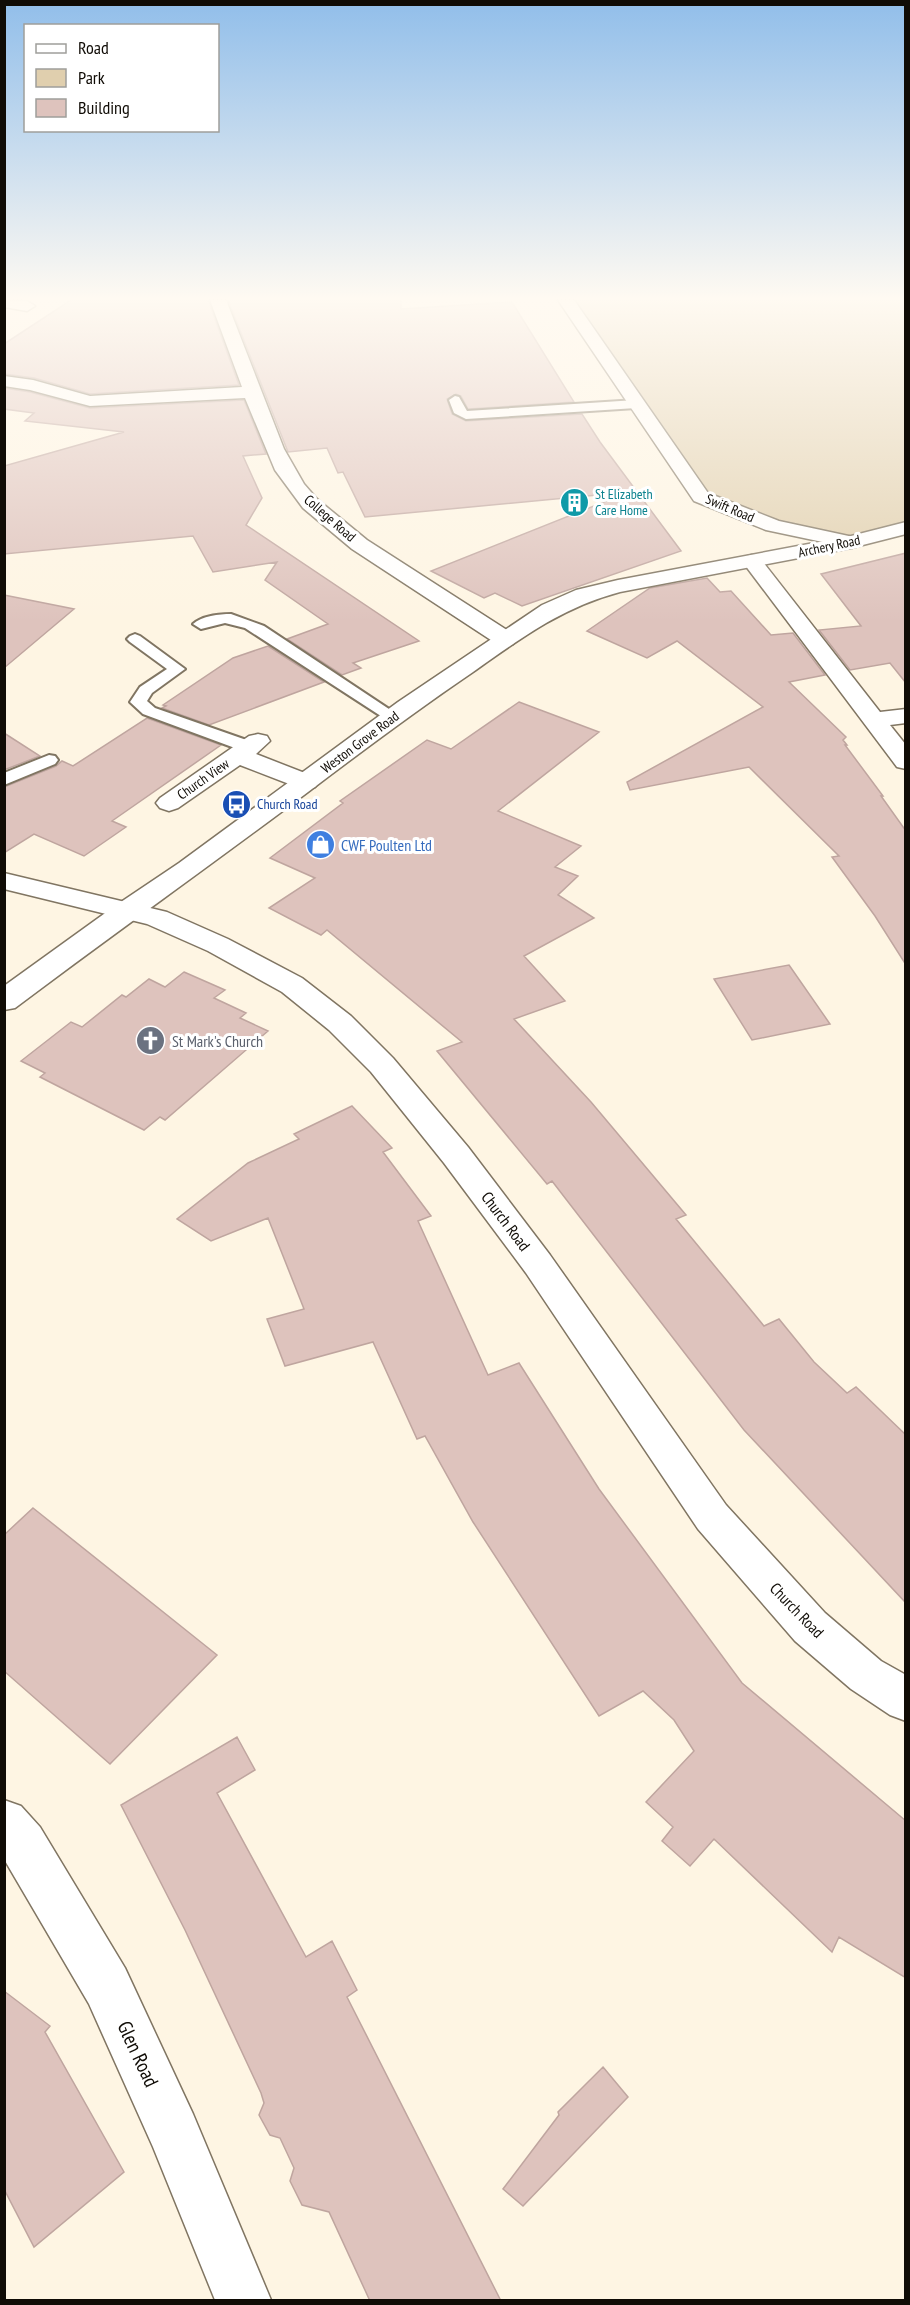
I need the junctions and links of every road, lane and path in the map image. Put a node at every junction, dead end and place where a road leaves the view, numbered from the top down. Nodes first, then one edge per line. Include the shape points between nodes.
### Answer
1 (257, 408) edge
2 (458, 408) edge
3 (581, 408) edge
4 (638, 408) edge
5 (906, 528) edge
6 (851, 542) junction
7 (752, 561) junction
8 (201, 624) dead end
9 (135, 639) dead end
10 (506, 639) junction
11 (906, 716) edge
12 (393, 717) junction
13 (875, 720) junction
14 (248, 748) junction
15 (49, 760) dead end
16 (906, 762) edge
17 (4, 780) edge
18 (306, 782) junction
19 (169, 803) dead end
20 (4, 881) edge
21 (125, 912) junction
22 (4, 1001) edge
23 (906, 1700) edge
24 (4, 1823) edge
25 (243, 2301) edge

1 - 10 street, College Road via 285,472 318,512 357,543
2 - 3 lane via 466,415
4 - 6 street, Swift Road via 701,497 773,526
5 - 6 street, Archery Road
6 - 7 street, Archery Road
7 - 10 street, Weston Grove Road via 584,595 550,610
7 - 13 street
8 - 12 lane via 236,618 259,629
9 - 14 lane via 177,669 146,690 138,702 149,711
10 - 12 street, Weston Grove Road
11 - 13 street
12 - 18 street, Weston Grove Road
13 - 16 street
14 - 18 street, Church View
14 - 19 street, Church View
15 - 17 lane
18 - 21 street, Weston Grove Road
20 - 21 street, Church Road
21 - 22 street, Weston Grove Road
21 - 23 street, Church Road via 157,918 292,985 340,1023 382,1065 538,1264 712,1517 810,1627 866,1675
24 - 25 street, Glen Road via 23,1844 107,1986 174,2133

